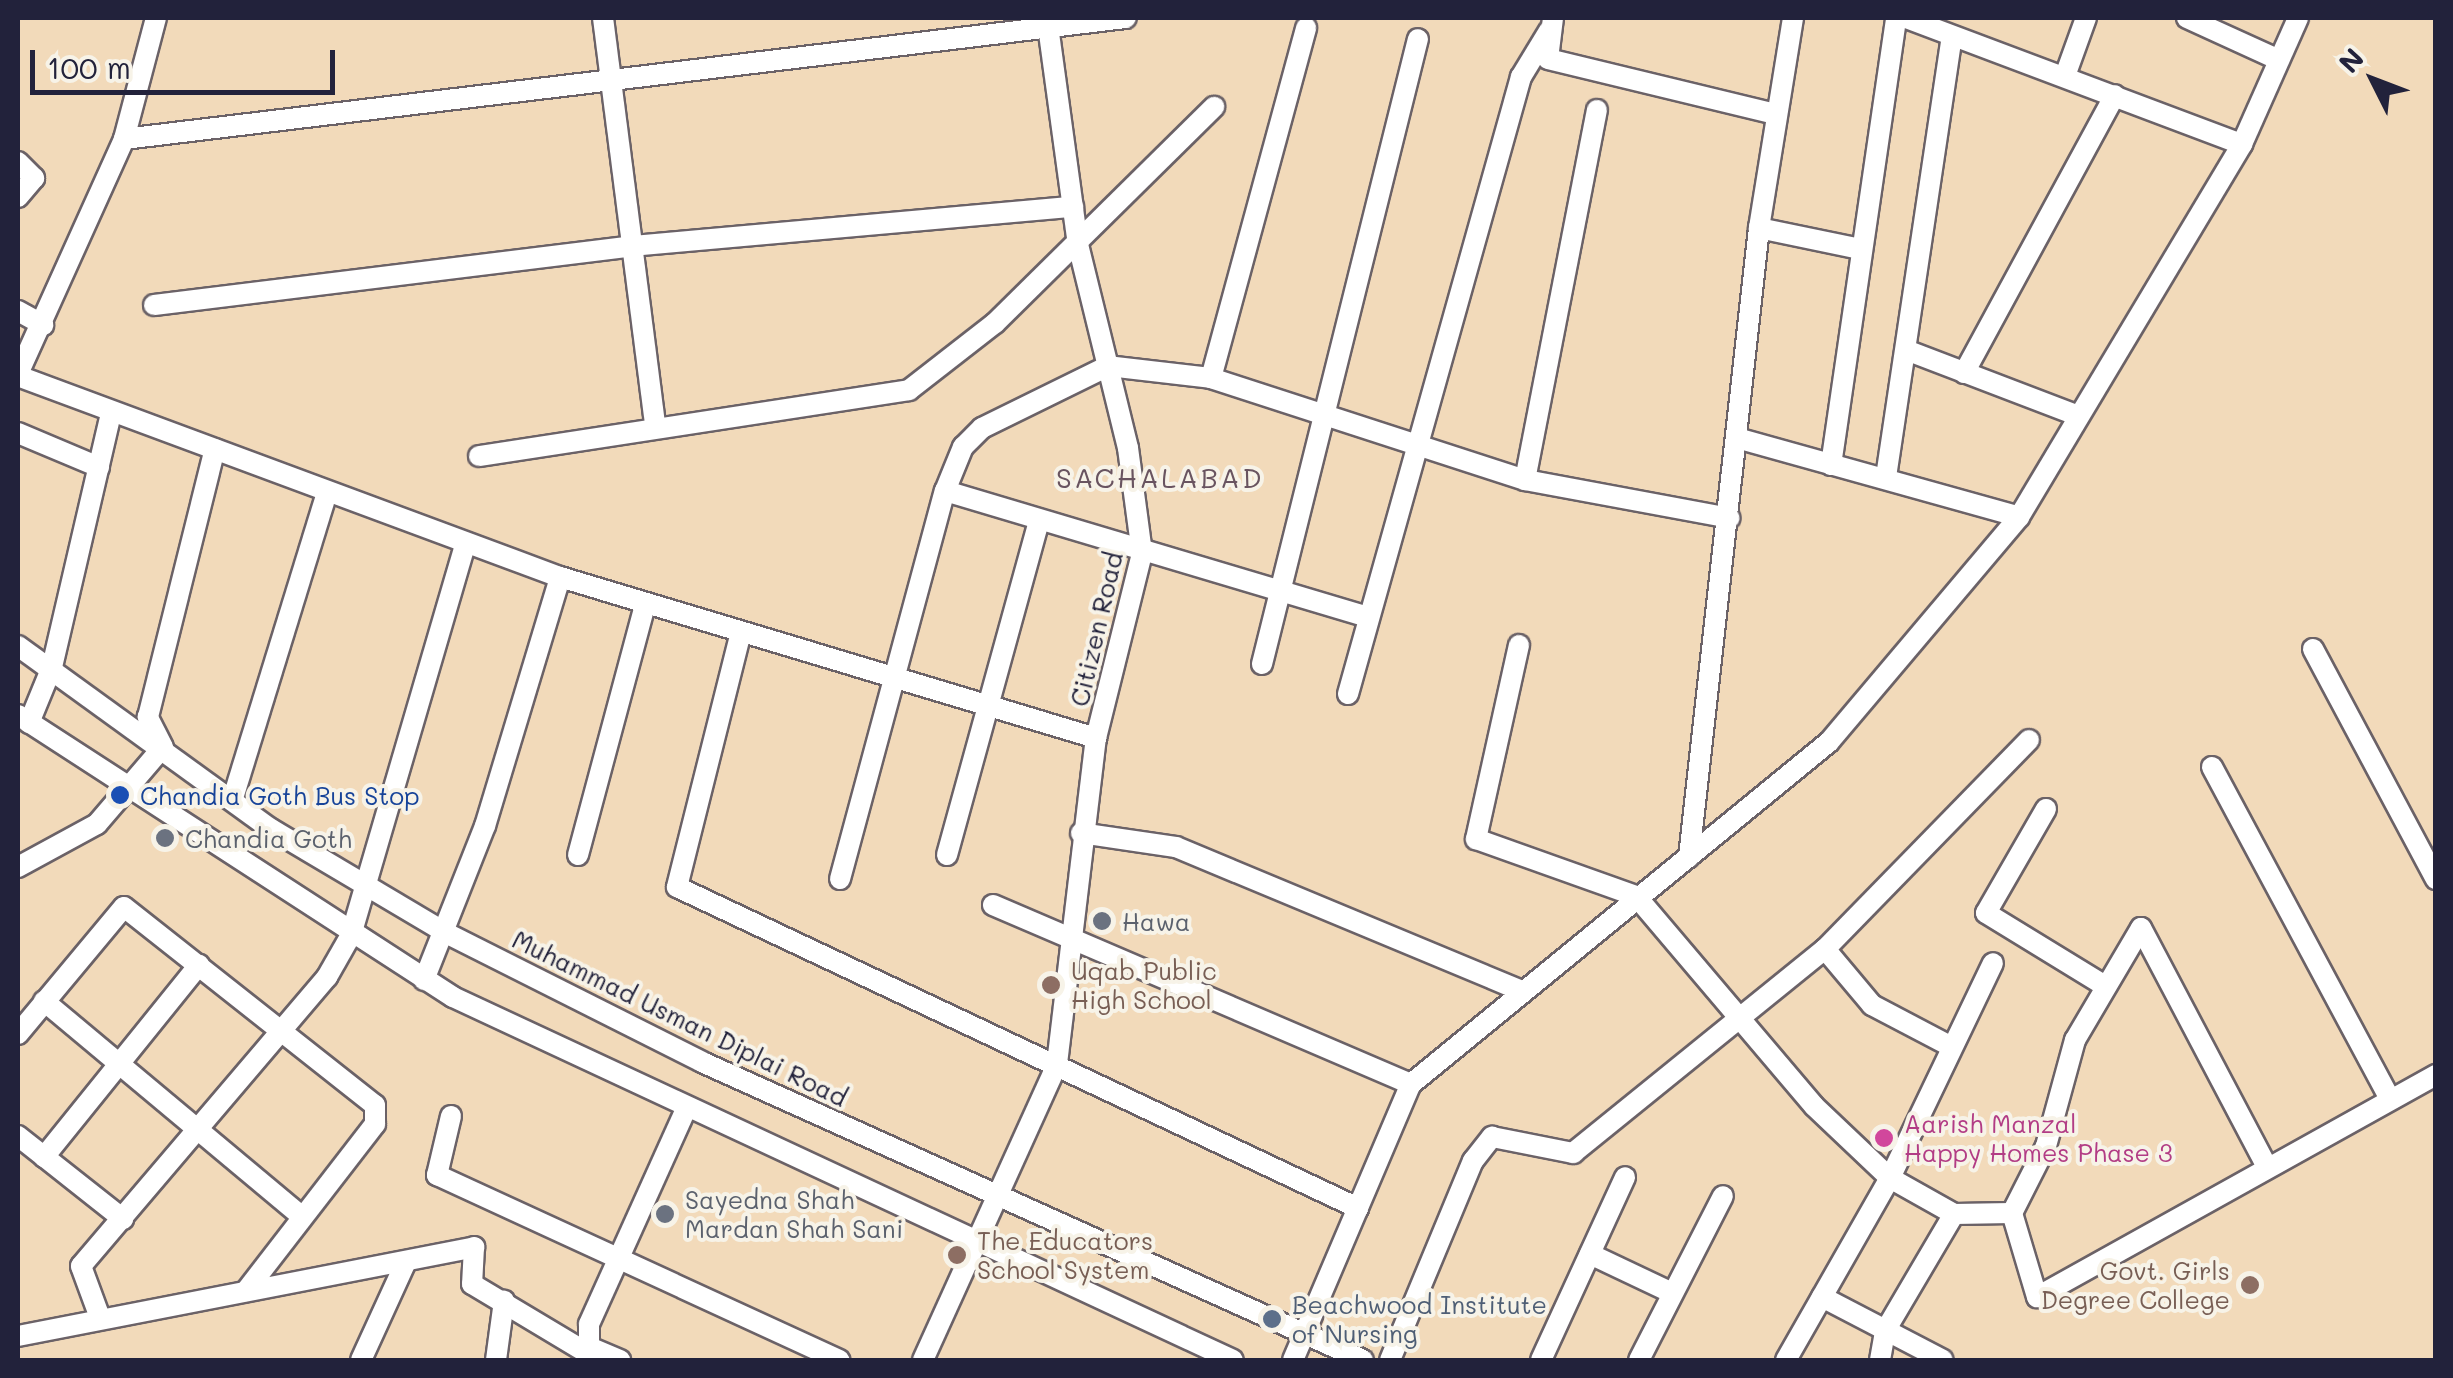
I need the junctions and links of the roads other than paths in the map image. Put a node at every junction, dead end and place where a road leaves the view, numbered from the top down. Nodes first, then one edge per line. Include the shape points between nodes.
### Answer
1 (156, 18) edge
2 (603, 18) edge
3 (1126, 18) edge
4 (1793, 18) edge
5 (1896, 18) edge
6 (1906, 18) edge
7 (2086, 18) edge
8 (2189, 18) edge
9 (2298, 18) edge
10 (1047, 24) edge
11 (1551, 24) edge
12 (1306, 28) dead end
13 (1952, 37) junction
14 (1418, 38) dead end
15 (2279, 60) junction
16 (2064, 76) junction
17 (611, 77) junction
18 (2115, 95) junction
19 (1214, 107) dead end
20 (1597, 110) dead end
21 (1776, 114) junction
22 (124, 140) junction
23 (2242, 144) junction
24 (18, 162) edge
25 (18, 197) edge
26 (1073, 207) junction
27 (1760, 228) junction
28 (1078, 244) junction
29 (632, 246) junction
30 (1856, 248) junction
31 (154, 305) dead end
32 (18, 311) edge
33 (43, 325) junction
34 (1906, 350) junction
35 (1108, 366) junction
36 (1964, 373) junction
37 (18, 375) edge
38 (1212, 378) junction
39 (1323, 411) junction
40 (111, 414) junction
41 (2079, 416) junction
42 (656, 424) junction
43 (18, 432) edge
44 (1737, 438) junction
45 (1418, 447) junction
46 (215, 449) junction
47 (479, 456) dead end
48 (1830, 465) junction
49 (99, 467) junction
50 (1886, 478) junction
51 (1526, 480) junction
52 (327, 492) junction
53 (945, 492) junction
54 (2019, 517) junction
55 (1730, 518) junction
56 (1039, 521) junction
57 (465, 544) junction
58 (1142, 553) junction
59 (560, 577) junction
60 (1275, 588) junction
61 (646, 605) junction
62 (1368, 617) junction
63 (740, 636) junction
64 (1519, 644) dead end
65 (18, 646) edge
66 (2313, 649) dead end
67 (1262, 664) dead end
68 (52, 667) junction
69 (895, 680) junction
70 (1348, 694) dead end
71 (989, 707) junction
72 (23, 719) edge
73 (1096, 738) junction
74 (2029, 740) dead end
75 (163, 747) junction
76 (2212, 767) dead end
77 (131, 792) junction
78 (233, 798) junction
79 (2046, 810) dead end
80 (1081, 833) junction
81 (578, 855) dead end
82 (947, 856) dead end
83 (1689, 858) junction
84 (18, 867) edge
85 (840, 879) dead end
86 (2436, 879) edge
87 (360, 883) junction
88 (1636, 896) junction
89 (993, 905) dead end
90 (446, 932) junction
91 (351, 935) junction
92 (1067, 942) junction
93 (1825, 949) junction
94 (1993, 963) dead end
95 (199, 965) junction
96 (424, 980) junction
97 (2102, 984) junction
98 (1519, 990) junction
99 (44, 1000) junction
100 (1740, 1016) junction
101 (282, 1030) junction
102 (18, 1034) edge
103 (1952, 1047) junction
104 (120, 1063) junction
105 (1056, 1064) junction
106 (2436, 1075) edge
107 (1411, 1084) junction
108 (2390, 1099) junction
109 (687, 1108) junction
110 (450, 1116) dead end
111 (199, 1129) junction
112 (18, 1137) edge
113 (44, 1157) junction
114 (2266, 1166) junction
115 (1625, 1176) dead end
116 (1890, 1178) junction
117 (1004, 1195) junction
118 (1723, 1196) dead end
119 (1358, 1208) junction
120 (2012, 1213) junction
121 (1954, 1214) junction
122 (302, 1217) junction
123 (122, 1220) junction
124 (982, 1243) junction
125 (1590, 1254) junction
126 (618, 1258) junction
127 (405, 1264) junction
128 (246, 1291) junction
129 (1672, 1293) junction
130 (1822, 1297) junction
131 (504, 1302) junction
132 (100, 1315) junction
133 (1886, 1330) junction
134 (18, 1336) edge
135 (1304, 1337) junction
136 (589, 1354) edge
137 (361, 1360) edge
138 (496, 1360) edge
139 (620, 1360) edge
140 (840, 1360) edge
141 (922, 1360) edge
142 (1233, 1360) edge
143 (1293, 1360) edge
144 (1363, 1360) edge
145 (1390, 1360) edge
146 (1540, 1360) edge
147 (1639, 1360) edge
148 (1786, 1360) edge
149 (1880, 1360) edge
150 (1942, 1360) edge

1 - 22 street
2 - 17 street
3 - 10 street
4 - 21 street
5 - 30 street
6 - 13 street
7 - 16 street
8 - 15 street
9 - 15 street
10 - 17 street
10 - 26 street, Citizen Road
11 - 21 street via 1548,58 1573,69
11 - 45 street via 1521,77
12 - 38 street
13 - 16 street
13 - 34 street
14 - 39 street
15 - 23 street
16 - 18 street
17 - 22 street
17 - 29 street
18 - 23 street
18 - 36 street
19 - 28 street
20 - 51 street
21 - 27 street
22 - 33 street
23 - 41 street
24 - 25 street via 34,178
26 - 28 street, Citizen Road
26 - 29 street
27 - 30 street
27 - 44 street
28 - 35 street, Citizen Road
28 - 42 street via 909,390
29 - 31 street
29 - 42 street
30 - 48 street
32 - 33 street
33 - 37 street
34 - 36 street
34 - 50 street
35 - 38 street
35 - 53 street via 982,428 963,447
35 - 58 street, Citizen Road
36 - 41 street
37 - 40 street
38 - 39 street
39 - 45 street
39 - 60 street
40 - 46 street
40 - 49 street
41 - 54 street
42 - 47 street
43 - 49 street
44 - 48 street
44 - 55 street
45 - 51 street
45 - 62 street
46 - 52 street
46 - 75 street via 148,717
48 - 50 street
49 - 68 street
50 - 54 street
51 - 55 street
52 - 57 street
52 - 78 street
53 - 56 street
53 - 69 street
54 - 83 street via 1829,742
55 - 83 street
56 - 58 street
56 - 71 street
57 - 59 street
57 - 87 street
58 - 60 street
58 - 73 street, Citizen Road
59 - 61 street
59 - 90 street
60 - 62 street
60 - 67 street
61 - 63 street
61 - 81 street
62 - 70 street
63 - 69 street
63 - 105 street via 677,887
64 - 88 street via 1476,839
65 - 68 street, Muhammad Usman Diplai Road
66 - 86 street
68 - 72 street
68 - 75 street, Muhammad Usman Diplai Road
69 - 71 street
69 - 85 street
71 - 73 street
71 - 82 street
72 - 77 street
73 - 80 street, Citizen Road
74 - 93 street
75 - 77 street
75 - 78 street, Muhammad Usman Diplai Road
76 - 108 street
77 - 84 street via 97,824
77 - 91 street
78 - 87 street, Muhammad Usman Diplai Road
79 - 97 street via 1986,913
80 - 92 street, Citizen Road
80 - 98 street via 1176,847
83 - 88 street
87 - 90 street, Muhammad Usman Diplai Road
87 - 91 street
88 - 98 street
88 - 100 street
89 - 92 street
90 - 96 street
90 - 117 street, Muhammad Usman Diplai Road via 702,1062
91 - 96 street
91 - 101 street
92 - 105 street, Citizen Road
92 - 107 street
93 - 100 street
93 - 103 street via 1872,1005
94 - 103 street
95 - 99 street via 124,907
95 - 101 street
95 - 104 street
96 - 109 street
97 - 114 street via 2141,928
97 - 120 street
98 - 107 street
99 - 102 street
99 - 104 street
100 - 116 street
100 - 145 street via 1573,1152 1492,1137
101 - 111 street
101 - 122 street via 379,1114
103 - 116 street
104 - 111 street
104 - 113 street
105 - 117 street, Citizen Road
105 - 119 street
106 - 108 street
107 - 119 street
108 - 114 street
109 - 124 street
109 - 126 street
110 - 126 street via 437,1175
111 - 122 street
111 - 123 street
112 - 113 street
113 - 123 street
114 - 120 street via 2037,1297
115 - 125 street
116 - 121 street
116 - 130 street
117 - 124 street, Citizen Road
117 - 135 street, Muhammad Usman Diplai Road
118 - 129 street
119 - 135 street
120 - 121 street
121 - 133 street
122 - 128 street
123 - 132 street via 79,1272
124 - 141 street, Citizen Road
124 - 142 street
125 - 129 street
125 - 146 street
126 - 136 street via 589,1324
126 - 140 street
127 - 128 street
127 - 131 street via 474,1247 469,1280
127 - 137 street
128 - 132 street
129 - 147 street
130 - 133 street
130 - 148 street
131 - 136 street
131 - 138 street
132 - 134 street
133 - 149 street
133 - 150 street
135 - 143 street
135 - 144 street, Muhammad Usman Diplai Road
136 - 139 street

